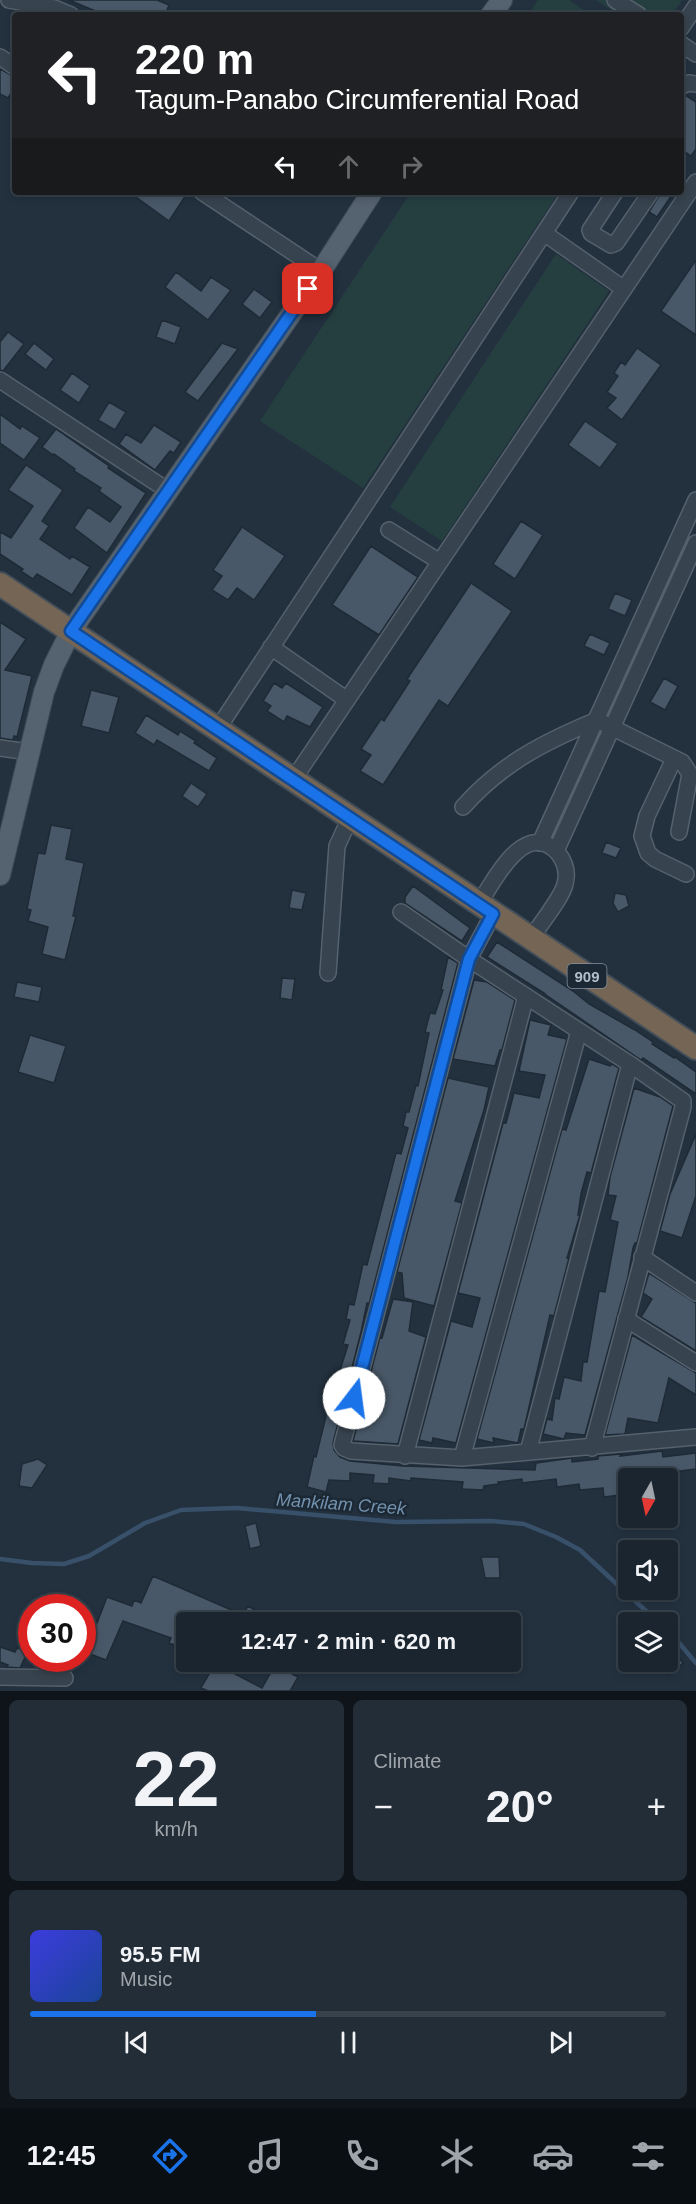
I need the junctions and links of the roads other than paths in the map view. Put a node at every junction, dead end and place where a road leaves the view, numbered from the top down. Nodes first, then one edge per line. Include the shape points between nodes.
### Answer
1 (9, 0) edge
2 (620, 1) edge
3 (696, 6) edge
4 (62, 12) edge
5 (635, 12) edge
6 (684, 24) edge
7 (696, 182) edge
8 (207, 195) edge
9 (370, 195) edge
10 (569, 195) edge
11 (613, 195) edge
12 (649, 195) edge
13 (544, 233) junction
14 (321, 271) junction
15 (624, 288) junction
16 (0, 380) edge
17 (167, 490) junction
18 (696, 500) edge
19 (389, 530) dead end
20 (696, 543) edge
21 (671, 557) junction
22 (440, 562) junction
23 (687, 564) junction
24 (0, 584) edge
25 (71, 631) junction
26 (271, 647) junction
27 (346, 700) junction
28 (597, 720) junction
29 (612, 727) junction
30 (217, 730) junction
31 (0, 748) edge
32 (29, 752) junction
33 (675, 759) junction
34 (293, 780) junction
35 (464, 807) dead end
36 (553, 817) junction
37 (350, 819) junction
38 (568, 825) junction
39 (679, 832) dead end
40 (540, 843) junction
41 (556, 851) junction
42 (686, 874) dead end
43 (0, 875) edge
44 (486, 909) junction
45 (401, 912) dead end
46 (531, 939) junction
47 (469, 959) junction
48 (328, 973) dead end
49 (526, 996) junction
50 (579, 1031) junction
51 (696, 1048) edge
52 (630, 1064) junction
53 (642, 1257) junction
54 (696, 1293) edge
55 (626, 1319) junction
56 (696, 1363) edge
57 (696, 1437) edge
58 (592, 1448) junction
59 (528, 1452) junction
60 (405, 1456) junction
61 (462, 1458) junction
62 (0, 1677) edge
63 (65, 1678) dead end

1 - 4 street
2 - 5 street
3 - 6 street
7 - 15 street
8 - 14 street
9 - 14 main road
10 - 13 street
11 - 12 street via 590,230 610,245 616,243
13 - 15 street
13 - 26 street
14 - 17 main road
15 - 22 street
16 - 17 street
17 - 25 main road
18 - 21 street
19 - 22 street
20 - 23 street
21 - 23 street
21 - 28 street
22 - 27 street
23 - 29 street
24 - 25 highway, 909
25 - 30 highway, 909
25 - 32 main road via 49,677
26 - 27 street
26 - 30 street
27 - 34 street
28 - 29 street
28 - 35 street via 502,769
28 - 36 street
29 - 33 street
29 - 38 street
30 - 34 highway, 909
31 - 32 street
32 - 43 main road
33 - 39 street via 690,774
33 - 42 street via 647,816 642,836 648,853
34 - 37 highway, 909
36 - 38 street
36 - 40 street
37 - 44 highway, 909
37 - 48 street via 337,846
38 - 41 street
40 - 41 street
40 - 44 street via 514,853
41 - 46 street via 565,865 566,882
44 - 46 highway, 909
44 - 47 street
45 - 47 street
46 - 51 highway, 909
47 - 49 street
47 - 60 street via 342,1444 351,1451
49 - 50 street
49 - 60 street
50 - 52 street
50 - 61 street
52 - 53 street via 681,1098 683,1104
52 - 59 street
53 - 54 street
53 - 55 street
55 - 56 street
55 - 58 street
57 - 58 street
58 - 59 street
59 - 61 street
60 - 61 street
62 - 63 street

